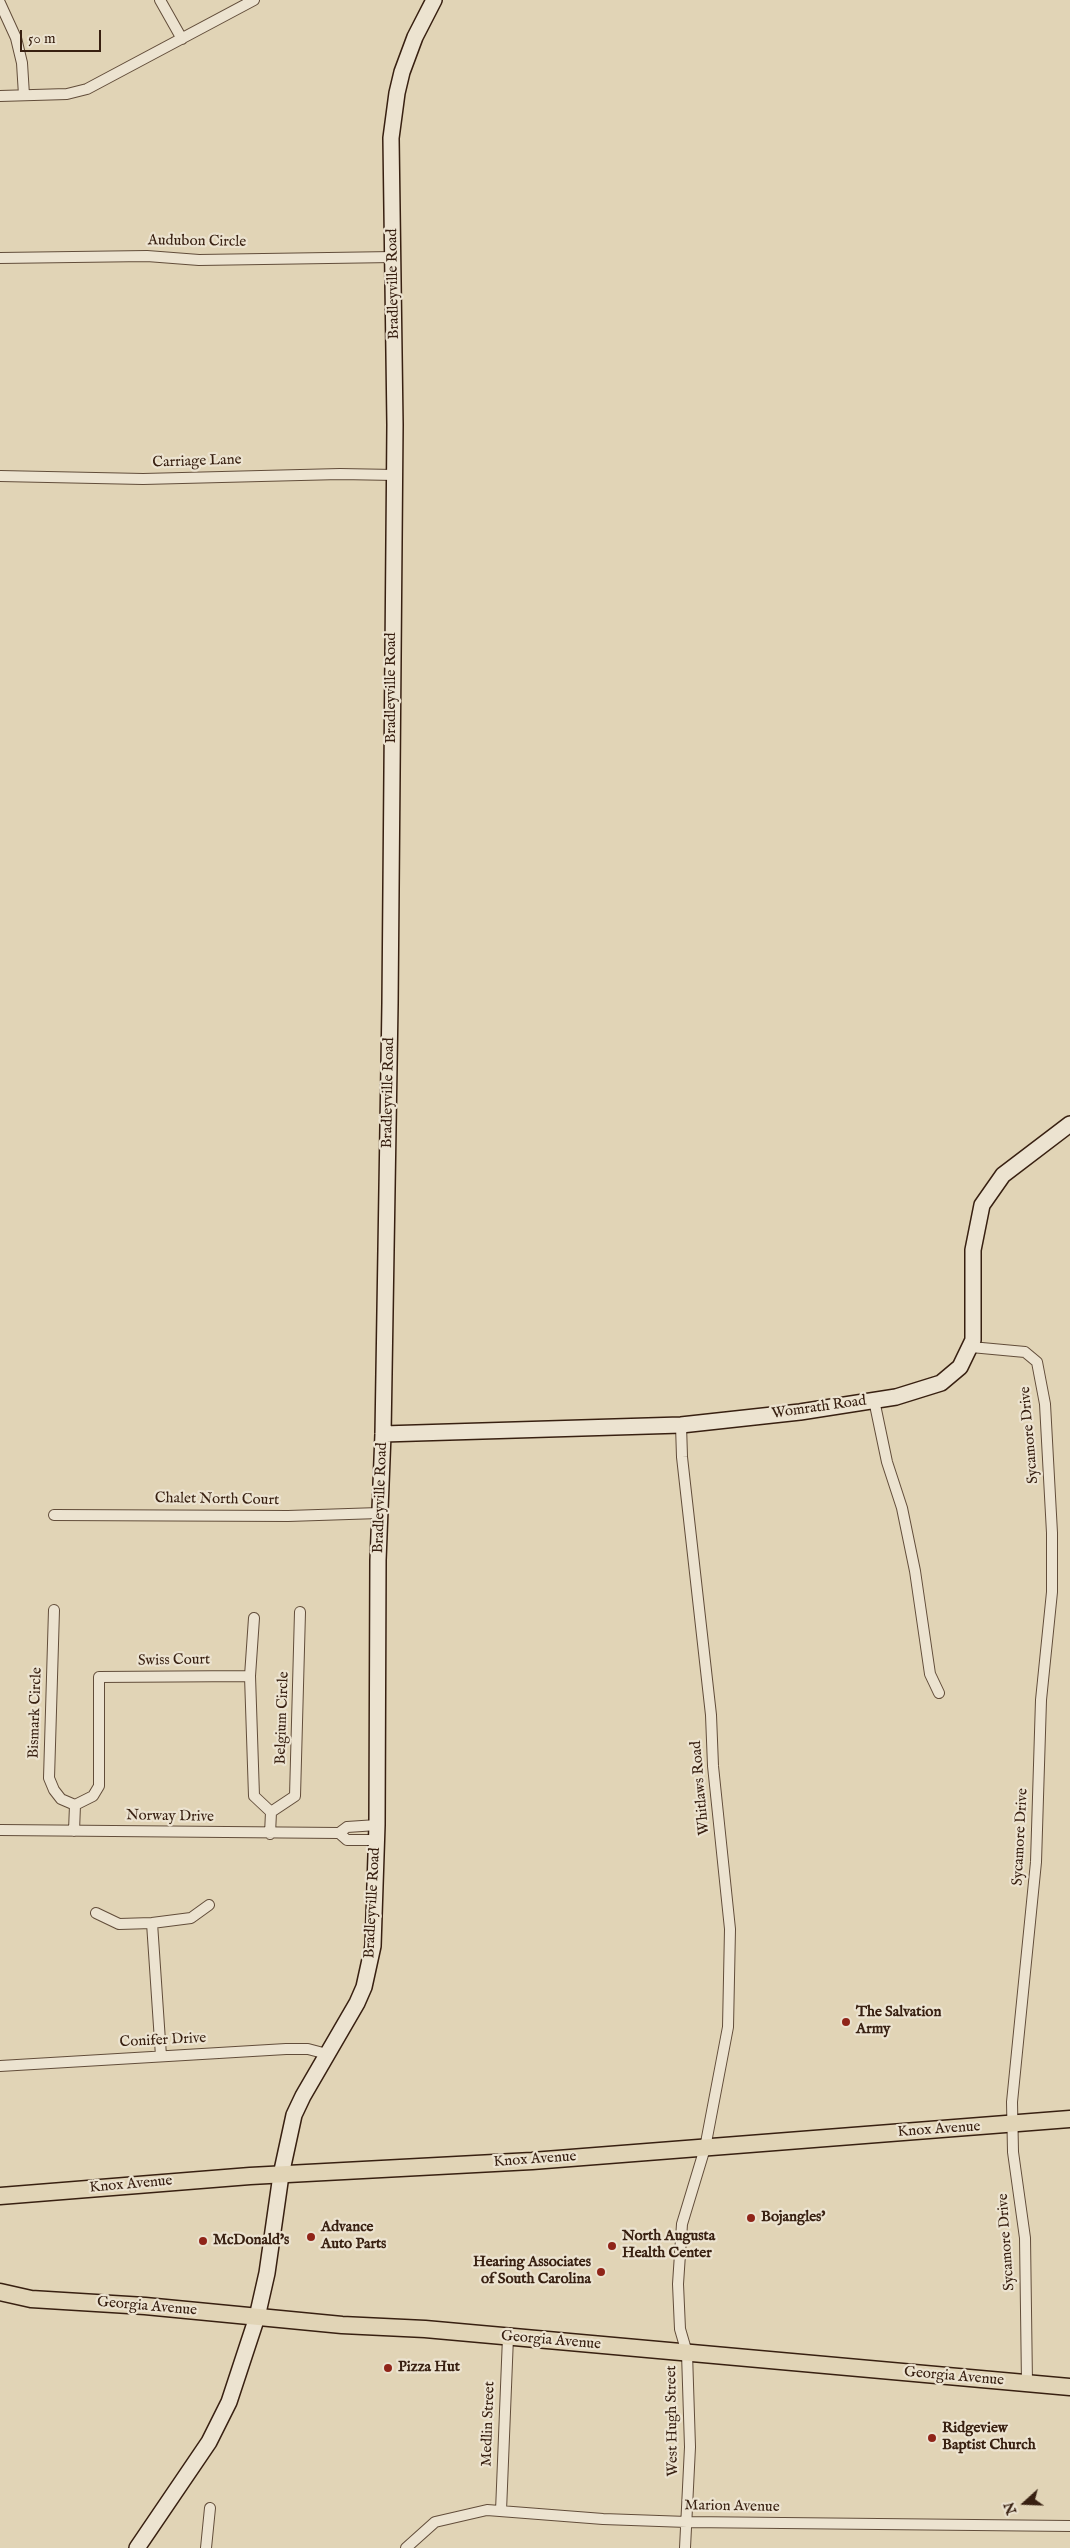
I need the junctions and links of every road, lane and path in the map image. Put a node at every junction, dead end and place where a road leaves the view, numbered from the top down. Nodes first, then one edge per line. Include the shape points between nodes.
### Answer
1 (160, 0) edge
2 (254, 0) edge
3 (434, 0) edge
4 (0, 3) edge
5 (182, 39) junction
6 (24, 95) junction
7 (0, 96) edge
8 (393, 257) junction
9 (0, 258) edge
10 (395, 475) junction
11 (0, 476) edge
12 (1070, 1124) edge
13 (971, 1347) junction
14 (874, 1400) junction
15 (681, 1425) junction
16 (383, 1434) junction
17 (379, 1513) junction
18 (54, 1515) dead end
19 (54, 1610) dead end
20 (300, 1612) dead end
21 (254, 1618) dead end
22 (250, 1676) junction
23 (940, 1694) dead end
24 (75, 1805) junction
25 (271, 1812) junction
26 (0, 1830) edge
27 (74, 1830) junction
28 (376, 1832) junction
29 (339, 1833) junction
30 (270, 1834) junction
31 (209, 1905) dead end
32 (96, 1913) dead end
33 (152, 1924) junction
34 (327, 2054) junction
35 (161, 2056) junction
36 (0, 2066) edge
37 (1070, 2119) edge
38 (1014, 2125) junction
39 (705, 2148) junction
40 (281, 2174) junction
41 (0, 2196) edge
42 (0, 2292) edge
43 (31, 2299) junction
44 (0, 2304) edge
45 (257, 2317) junction
46 (508, 2337) junction
47 (686, 2353) junction
48 (1027, 2384) junction
49 (1070, 2387) edge
50 (210, 2508) dead end
51 (500, 2511) junction
52 (687, 2522) junction
53 (1070, 2526) edge
54 (137, 2548) edge
55 (206, 2548) edge
56 (406, 2548) edge
57 (685, 2548) edge

1 - 5 street
2 - 5 street
3 - 8 street, Bradleyville Road via 412,44 396,93 391,138
4 - 6 street via 16,38
5 - 6 street via 87,89 67,94
6 - 7 street
8 - 9 street, Audubon Circle via 199,260 147,256
8 - 10 street, Bradleyville Road
10 - 11 street, Carriage Lane via 143,479
10 - 16 street, Bradleyville Road
12 - 13 street, Womrath Road via 1003,1176 982,1205 973,1250 975,1330
13 - 14 street, Womrath Road via 960,1367 941,1383 905,1395
13 - 38 street, Sycamore Drive via 1025,1352 1034,1358 1045,1404 1048,1454 1052,1592 1041,1700 1036,1862 1012,2102
14 - 15 street, Womrath Road
14 - 23 street via 887,1462 902,1508 930,1674
15 - 16 street, Womrath Road
15 - 39 street, Whitlaws Road via 730,1929 728,2027
16 - 17 street, Bradleyville Road
17 - 18 street, Chalet North Court
17 - 28 street, Bradleyville Road
19 - 24 street, Bismark Circle via 49,1778 61,1799
20 - 25 street, Belgium Circle via 295,1796
21 - 22 street, Belgium Circle
22 - 24 street, Swiss Court via 99,1677 99,1786 93,1796
22 - 25 street, Belgium Circle via 254,1796
24 - 27 street
25 - 30 street
26 - 27 street, Norway Drive
27 - 30 street, Norway Drive
28 - 29 street, Norway Drive via 347,1827
28 - 29 street, Norway Drive via 347,1840
28 - 34 street, Bradleyville Road via 373,1946 368,1972 357,2003
29 - 30 street, Norway Drive
31 - 33 street via 191,1918
32 - 33 street via 119,1924
33 - 35 street
34 - 35 street, Conifer Drive via 308,2049
34 - 40 street, Bradleyville Road via 294,2115
35 - 36 street, Conifer Drive
37 - 38 main road, Knox Avenue
38 - 39 main road, Knox Avenue
38 - 48 street, Sycamore Drive via 1013,2152 1025,2238
39 - 40 main road, Knox Avenue
39 - 47 street, Whitlaws Road via 682,2224 678,2284 680,2329
40 - 41 main road, Knox Avenue
40 - 45 street, Bradleyville Road via 267,2274
42 - 43 main road, Georgia Avenue
43 - 44 main road, Georgia Avenue
43 - 45 main road, Georgia Avenue
45 - 46 main road, Georgia Avenue
45 - 54 street, Bradleyville Road via 229,2402 209,2442
46 - 47 main road, Georgia Avenue
46 - 51 street, Medlin Street
47 - 48 main road, Georgia Avenue
47 - 52 street, West Hugh Street via 690,2447
48 - 49 main road, Georgia Avenue
50 - 55 street
51 - 52 street, Marion Avenue
51 - 56 street, Marion Avenue via 487,2510 435,2522
52 - 53 street, Marion Avenue
52 - 57 street, West Hugh Street

